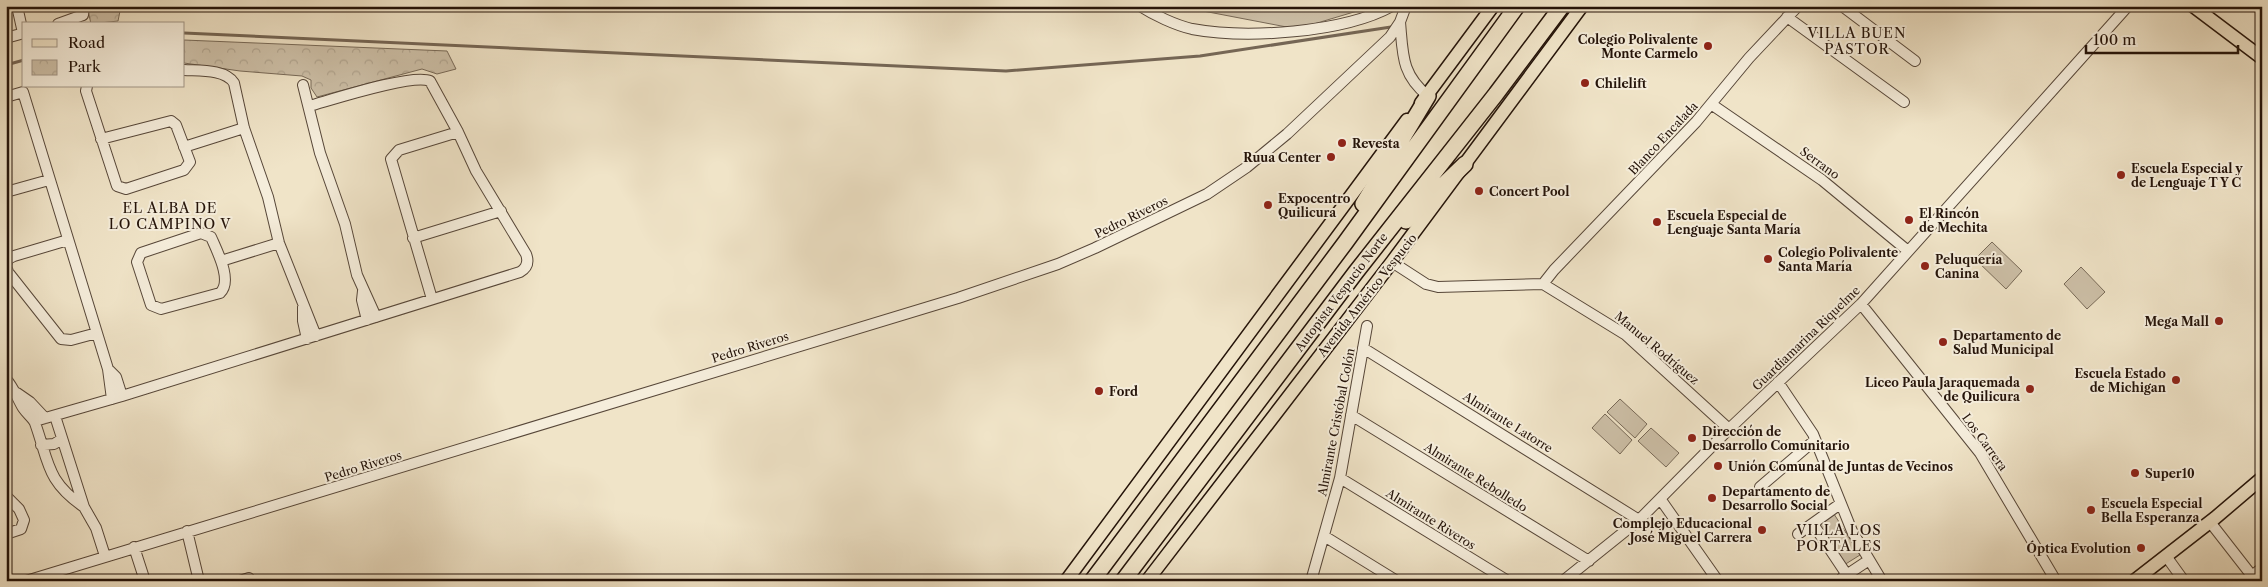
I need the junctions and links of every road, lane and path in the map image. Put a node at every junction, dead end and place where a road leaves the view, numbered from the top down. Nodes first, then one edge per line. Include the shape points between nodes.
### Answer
1 (17, 6) edge
2 (1140, 6) edge
3 (1392, 6) edge
4 (1406, 6) edge
5 (1493, 6) edge
6 (1517, 6) edge
7 (1562, 6) edge
8 (1582, 6) edge
9 (1798, 6) edge
10 (1842, 6) edge
11 (2128, 6) edge
12 (2193, 6) edge
13 (83, 11) edge
14 (1787, 17) junction
15 (62, 22) edge
16 (1400, 22) junction
17 (22, 28) edge
18 (22, 33) edge
19 (6, 38) edge
20 (2262, 58) edge
21 (1915, 61) dead end
22 (185, 70) edge
23 (303, 85) dead end
24 (87, 88) edge
25 (1428, 96) junction
26 (6, 97) edge
27 (1904, 102) dead end
28 (1711, 104) junction
29 (309, 106) junction
30 (244, 128) junction
31 (458, 132) junction
32 (102, 139) junction
33 (184, 146) junction
34 (1465, 164) junction
35 (49, 180) junction
36 (6, 192) edge
37 (501, 211) junction
38 (413, 238) junction
39 (68, 240) junction
40 (1345, 243) junction
41 (279, 244) junction
42 (1908, 251) junction
43 (221, 261) junction
44 (1392, 262) junction
45 (6, 266) edge
46 (1356, 272) junction
47 (1544, 284) junction
48 (432, 299) junction
49 (1861, 304) junction
50 (371, 318) junction
51 (1367, 326) dead end
52 (97, 333) junction
53 (312, 338) junction
54 (1363, 348) junction
55 (6, 379) edge
56 (1778, 382) junction
57 (117, 398) junction
58 (1350, 415) junction
59 (45, 418) junction
60 (1729, 429) junction
61 (62, 439) junction
62 (1816, 440) junction
63 (41, 445) junction
64 (1340, 478) junction
65 (2262, 478) edge
66 (1760, 487) dead end
67 (6, 496) edge
68 (1661, 500) junction
69 (1840, 504) junction
70 (84, 507) junction
71 (1639, 520) junction
72 (2210, 522) junction
73 (1813, 524) junction
74 (187, 531) junction
75 (6, 534) edge
76 (1798, 534) dead end
77 (1324, 536) junction
78 (134, 547) junction
79 (105, 556) junction
80 (2166, 556) junction
81 (1869, 560) junction
82 (1589, 561) junction
83 (2262, 568) edge
84 (2254, 578) edge
85 (26, 581) edge
86 (145, 581) edge
87 (199, 581) edge
88 (1066, 581) edge
89 (1092, 581) edge
90 (1123, 581) edge
91 (1147, 581) edge
92 (1311, 581) edge
93 (1397, 581) edge
94 (1508, 581) edge
95 (1563, 581) edge
96 (1718, 581) edge
97 (1882, 581) edge
98 (2056, 581) edge
99 (2134, 581) edge
100 (2184, 581) edge

1 - 17 street
2 - 3 street via 1190,28 1245,34 1322,26 1358,19
4 - 16 street, Pedro Riveros
5 - 25 main road
6 - 40 highway, Autopista Vespucio Norte
7 - 46 highway, Autopista Vespucio Norte
8 - 34 main road, Avenida Américo Vespucio
9 - 14 street, Blanco Encalada
10 - 21 street
11 - 42 street, Guardiamarina Riquelme
12 - 20 main road
13 - 15 street
14 - 27 street
14 - 28 street, Blanco Encalada
16 - 25 street via 1407,72
16 - 74 street, Pedro Riveros via 1375,51 1288,134 1247,167 1208,194 1058,264 958,298
18 - 19 street
22 - 30 street via 230,78 235,86
23 - 29 street
24 - 32 street
25 - 40 highway via 1360,208
25 - 88 main road via 1394,137
26 - 35 street via 23,92
28 - 42 street, Serrano via 1822,180
28 - 47 street, Blanco Encalada
29 - 31 street via 422,79 433,85
29 - 50 street via 332,192 346,224 363,291 362,300
30 - 33 street
30 - 41 street via 268,197
31 - 37 street via 476,171
31 - 38 street via 399,150 392,156
32 - 33 street via 171,121 176,125
32 - 33 street via 116,186 126,189 184,170 190,162
34 - 44 main road, Avenida Américo Vespucio
34 - 46 highway
35 - 36 street
35 - 39 street
37 - 38 street
37 - 48 street via 527,258 525,268
38 - 48 street
39 - 45 street via 14,256
39 - 52 street
40 - 89 highway, Autopista Vespucio Norte
41 - 43 street
41 - 53 street via 302,307 302,321
42 - 49 street, Guardiamarina Riquelme
43 - 43 street via 211,237 201,233 141,253 137,262 151,305 161,309 220,293 226,285
44 - 47 street via 1426,284 1438,287
44 - 91 main road, Avenida Américo Vespucio
45 - 52 street via 61,339 71,340
46 - 90 highway, Autopista Vespucio Norte
47 - 60 street, Manuel Rodríguez via 1626,334
48 - 50 street
49 - 56 street, Guardiamarina Riquelme
49 - 98 street, Los Carrera via 1980,453
50 - 53 street
51 - 54 street, Almirante Cristóbal Colón
52 - 57 street via 108,369 116,377
53 - 57 street
54 - 58 street, Almirante Cristóbal Colón
54 - 71 street, Almirante Latorre
55 - 59 street via 17,393 22,407
56 - 60 street, Guardiamarina Riquelme
56 - 62 street
57 - 59 street
58 - 64 street, Almirante Cristóbal Colón
58 - 82 street, Almirante Rebolledo
59 - 61 street
59 - 63 street
60 - 68 street, Guardiamarina Riquelme
61 - 63 street via 54,444
61 - 70 street
62 - 66 street
62 - 69 street
63 - 70 street via 56,482
64 - 77 street, Almirante Cristóbal Colón
64 - 94 street, Almirante Riveros
65 - 72 main road
67 - 75 street via 19,509 24,525
68 - 71 street, Guardiamarina Riquelme
68 - 96 street
69 - 73 street
69 - 81 street
70 - 79 street via 96,528
71 - 82 street, Guardiamarina Riquelme
72 - 80 main road
72 - 84 street
73 - 76 street
73 - 81 street via 1844,577
74 - 78 street, Pedro Riveros
74 - 87 street
77 - 92 street, Almirante Cristóbal Colón
77 - 93 street
78 - 79 street, Pedro Riveros
78 - 86 street
79 - 85 street, Pedro Riveros
80 - 99 main road
80 - 100 street
81 - 97 street
82 - 95 street, Guardiamarina Riquelme
83 - 84 street

